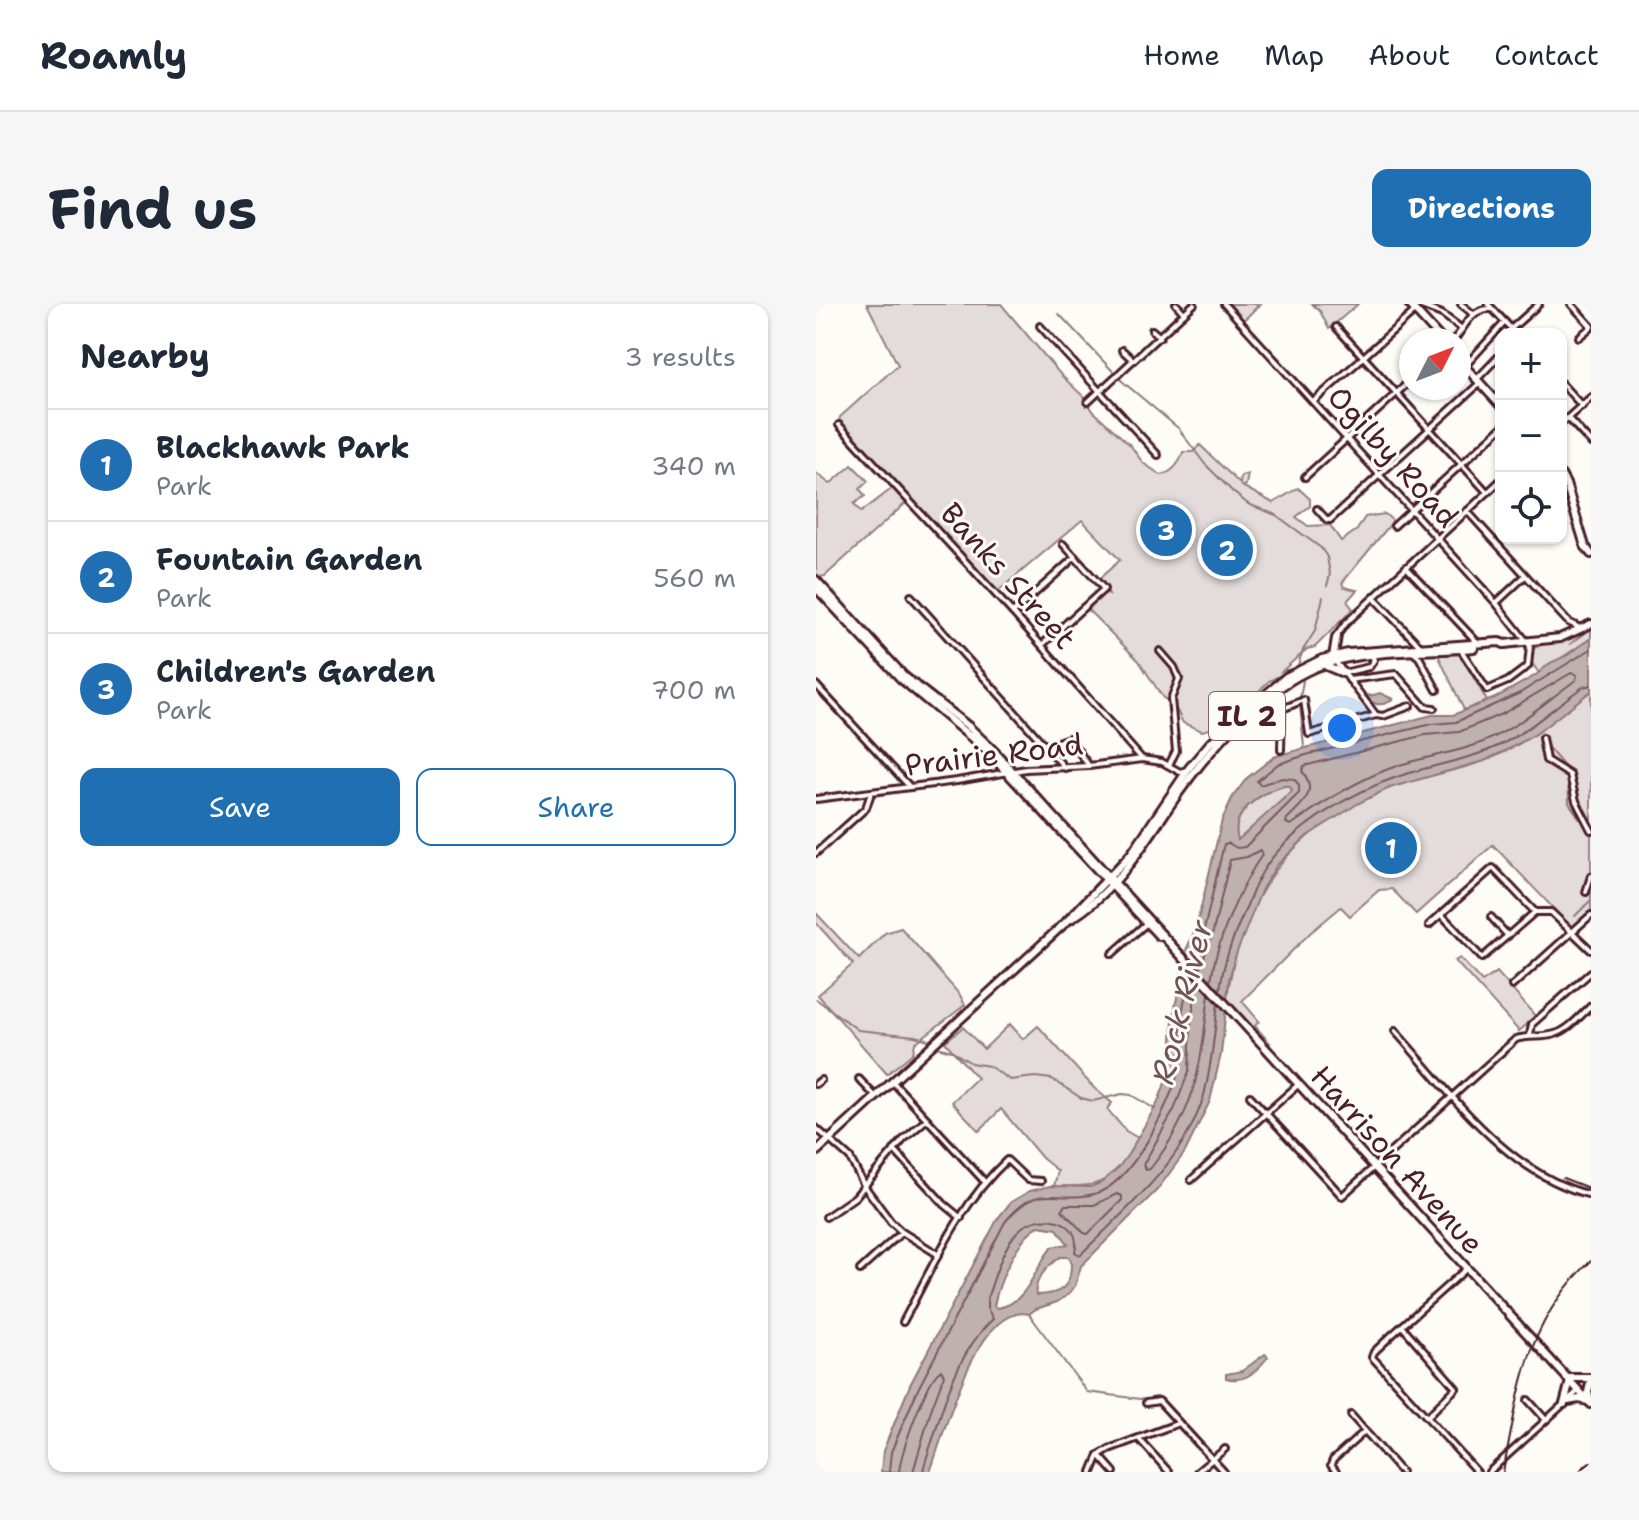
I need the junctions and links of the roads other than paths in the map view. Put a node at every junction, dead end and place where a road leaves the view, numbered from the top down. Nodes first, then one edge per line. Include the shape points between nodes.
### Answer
1 (1176, 304) edge
2 (1194, 304) edge
3 (1224, 304) edge
4 (1409, 304) edge
5 (1461, 304) edge
6 (1539, 304) edge
7 (1571, 304) edge
8 (1489, 306) edge
9 (1420, 307) edge
10 (1184, 313) junction
11 (1473, 314) junction
12 (1505, 322) junction
13 (1040, 326) dead end
14 (1591, 326) edge
15 (1336, 327) dead end
16 (1434, 328) edge
17 (1461, 328) edge
18 (1463, 328) edge
19 (1510, 328) edge
20 (1512, 328) edge
21 (1152, 330) dead end
22 (1160, 337) junction
23 (1579, 337) dead end
24 (1122, 350) dead end
25 (1364, 358) junction
26 (1471, 359) edge
27 (1133, 360) junction
28 (1495, 361) edge
29 (1471, 373) edge
30 (1478, 381) junction
31 (1567, 390) edge
32 (1099, 391) junction
33 (1397, 394) junction
34 (1591, 397) edge
35 (1495, 400) edge
36 (1088, 402) dead end
37 (1313, 402) junction
38 (1582, 406) junction
39 (1568, 418) joint
40 (839, 425) dead end
41 (1429, 430) junction
42 (1495, 433) edge
43 (1347, 439) junction
44 (1591, 443) edge
45 (1158, 455) dead end
46 (1461, 464) junction
47 (1379, 475) junction
48 (1305, 477) dead end
49 (1495, 485) edge
50 (1567, 489) edge
51 (1487, 492) junction
52 (1317, 509) dead end
53 (1411, 510) junction
54 (1467, 511) junction
55 (1394, 526) dead end
56 (1437, 538) junction
57 (1063, 544) dead end
58 (1589, 549) edge
59 (1075, 557) junction
60 (1406, 567) junction
61 (1525, 576) junction
62 (816, 580) edge
63 (816, 588) edge
64 (911, 596) dead end
65 (1373, 597) junction
66 (1496, 603) junction
67 (1013, 613) junction
68 (1568, 622) junction
69 (1591, 622) edge
70 (1578, 627) junction
71 (1568, 631) junction
72 (1339, 632) junction
73 (1468, 636) junction
74 (1549, 639) junction
75 (1527, 642) junction
76 (1042, 645) junction
77 (1337, 645) junction
78 (1472, 645) junction
79 (1412, 647) junction
80 (1459, 649) junction
81 (1424, 650) junction
82 (1160, 651) dead end
83 (1364, 652) junction
84 (1372, 656) junction
85 (1334, 658) junction
86 (1467, 658) junction
87 (1421, 660) junction
88 (1343, 673) junction
89 (1349, 680) junction
90 (816, 685) edge
91 (1282, 686) junction
92 (1437, 690) dead end
93 (1410, 706) dead end
94 (1434, 708) dead end
95 (1376, 715) junction
96 (1542, 738) dead end
97 (1281, 750) dead end
98 (1050, 751) junction
99 (1142, 759) junction
100 (1169, 765) junction
101 (1089, 766) junction
102 (1065, 768) junction
103 (1176, 770) junction
104 (1187, 770) junction
105 (1010, 772) junction
106 (1179, 782) junction
107 (910, 787) junction
108 (871, 793) junction
109 (816, 799) edge
110 (1591, 830) edge
111 (1067, 836) junction
112 (1143, 836) junction
113 (816, 853) edge
114 (1092, 856) junction
115 (1125, 869) junction
116 (1591, 876) edge
117 (1111, 880) junction
118 (1586, 892) dead end
119 (1093, 893) junction
120 (1126, 901) junction
121 (1535, 912) junction
122 (1441, 914) junction
123 (1591, 915) edge
124 (1075, 917) junction
125 (1491, 917) dead end
126 (1149, 920) junction
127 (1066, 922) junction
128 (1429, 925) dead end
129 (1572, 931) junction
130 (1508, 936) junction
131 (1591, 950) edge
132 (1112, 954) dead end
133 (1591, 972) edge
134 (1512, 986) dead end
135 (1591, 1006) edge
136 (1395, 1031) dead end
137 (1530, 1035) junction
138 (859, 1079) dead end
139 (892, 1081) junction
140 (1299, 1084) junction
141 (1453, 1094) junction
142 (875, 1096) junction
143 (1250, 1096) dead end
144 (1267, 1113) junction
145 (927, 1119) junction
146 (816, 1128) edge
147 (830, 1139) junction
148 (894, 1150) junction
149 (816, 1152) edge
150 (1374, 1167) junction
151 (1191, 1180) dead end
152 (984, 1181) junction
153 (1041, 1181) dead end
154 (865, 1187) junction
155 (1591, 1195) edge
156 (826, 1217) dead end
157 (961, 1218) junction
158 (902, 1232) junction
159 (939, 1255) junction
160 (1467, 1269) junction
161 (860, 1270) dead end
162 (903, 1322) dead end
163 (1402, 1326) junction
164 (1591, 1379) edge
165 (1568, 1380) junction
166 (1578, 1391) junction
167 (1528, 1400) dead end
168 (1566, 1402) junction
169 (1146, 1403) dead end
170 (1590, 1403) edge
171 (1351, 1415) dead end
172 (1427, 1417) junction
173 (1546, 1420) junction
174 (1179, 1423) junction
175 (1365, 1431) junction
176 (1139, 1439) junction
177 (1225, 1449) dead end
178 (1099, 1455) junction
179 (1212, 1459) junction
180 (1591, 1466) edge
181 (1092, 1472) edge
182 (1114, 1472) edge
183 (1169, 1472) edge
184 (1197, 1472) edge
185 (1224, 1472) edge
186 (1336, 1472) edge
187 (1401, 1472) edge
188 (1477, 1472) edge
189 (1489, 1472) edge
190 (1584, 1472) edge

1 - 10 street
2 - 10 street
3 - 37 street, Ogilby Road
4 - 9 main road
5 - 11 street
6 - 20 street
7 - 14 street
8 - 11 street
8 - 12 street
9 - 16 main road
9 - 17 street
9 - 25 street
10 - 22 street
11 - 18 street
12 - 19 street
12 - 26 street
13 - 32 street
14 - 23 street
15 - 25 street
21 - 22 street
22 - 27 street
24 - 27 street
25 - 33 street
25 - 37 street
27 - 32 street
28 - 30 street
29 - 30 main road
30 - 35 main road
30 - 41 street
31 - 38 street
32 - 36 street
32 - 45 street
33 - 41 street
33 - 43 street
34 - 38 street
37 - 43 street, Ogilby Road
38 - 39 street
39 - 44 street
40 - 67 street, Banks Street
41 - 46 street
41 - 47 street
42 - 46 street
43 - 47 street, Ogilby Road
43 - 48 street
46 - 51 street
46 - 53 street
47 - 52 street via 1330,520
47 - 53 street, Ogilby Road
49 - 51 street
50 - 58 main road
51 - 54 street
53 - 55 street
53 - 56 street, Ogilby Road
54 - 56 street
54 - 61 street
56 - 60 street
56 - 66 street, Ogilby Road
57 - 59 street
59 - 67 street
59 - 76 street via 1104,589
60 - 65 street
60 - 73 street
61 - 66 street
61 - 68 street
62 - 105 main road via 904,676 978,735
63 - 105 main road via 901,679
64 - 98 street
65 - 72 street
65 - 79 street
66 - 75 street, Ogilby Road
67 - 76 street, Banks Street
68 - 70 street
68 - 71 street
69 - 70 main road, IL 2
69 - 74 main road, IL 2 via 1566,637
70 - 71 main road, IL 2
71 - 74 main road, IL 2
72 - 77 street
72 - 85 street
73 - 78 street
73 - 78 street
74 - 75 main road, IL 2
75 - 78 main road, IL 2
75 - 86 street via 1528,666 1490,690 1484,689
76 - 99 street, Banks Street
77 - 83 main road via 1343,652
77 - 85 street
78 - 80 main road, IL 2
78 - 81 main road, IL 2
78 - 86 street
79 - 81 main road, IL 2
79 - 81 street
79 - 83 main road, IL 2
79 - 84 main road, IL 2
79 - 87 street
80 - 81 main road, IL 2
80 - 86 street
81 - 87 street
82 - 100 street via 1179,679 1171,699 1176,751
83 - 85 main road, IL 2
84 - 85 main road, IL 2
84 - 88 street via 1369,667
85 - 88 street
85 - 91 main road, IL 2
85 - 104 main road, IL 2 via 1277,683
87 - 92 street
88 - 89 street
88 - 91 main road via 1325,666
89 - 94 street via 1396,674 1425,707
89 - 95 street
90 - 107 street
91 - 115 main road, IL 2 via 1202,759
93 - 95 street
95 - 97 street via 1309,734 1304,700 1282,709
96 - 110 street via 1546,760 1570,775
98 - 101 street via 1069,738
98 - 102 street
99 - 100 street, Prairie Road
99 - 101 street, Prairie Road
100 - 103 street, Prairie Road
101 - 102 street, Prairie Road
102 - 105 street, Prairie Road
103 - 104 street
103 - 106 street
104 - 106 main road, IL 2
105 - 107 street, Prairie Road
105 - 111 main road
105 - 114 main road
106 - 112 main road, IL 2
107 - 108 street, Prairie Road
108 - 109 street, Prairie Road
108 - 113 street via 866,808
111 - 117 main road
111 - 119 main road via 1098,873
112 - 114 main road via 1115,866
112 - 117 main road, IL 2
114 - 117 main road
115 - 117 main road, IL 2
115 - 126 main road via 1124,887
116 - 118 street
117 - 119 main road, IL 2
117 - 120 main road
117 - 124 main road, IL 2
117 - 126 main road
119 - 127 main road, IL 2
120 - 124 main road via 1108,892
120 - 126 main road
121 - 122 street via 1493,868
121 - 129 street via 1551,912
121 - 130 street
122 - 128 street
122 - 130 street via 1482,958
123 - 129 street
124 - 127 main road, IL 2
125 - 130 street
126 - 132 street
126 - 140 main road, Harrison Avenue
127 - 139 main road, IL 2
129 - 131 street
129 - 134 street
133 - 137 street via 1532,1024
135 - 137 street via 1563,1031
136 - 141 street
137 - 141 street via 1516,1039
138 - 142 street
139 - 142 main road, IL 2
139 - 145 street
140 - 144 street
140 - 150 main road, Harrison Avenue
141 - 150 street
141 - 155 street via 1513,1156 1545,1177
142 - 147 main road, IL 2
143 - 144 street
144 - 150 street via 1342,1196
144 - 151 street
145 - 148 street
145 - 152 street
146 - 147 street
147 - 149 main road, IL 2
147 - 154 street via 850,1158
148 - 154 street
148 - 157 street
150 - 160 main road, Harrison Avenue
152 - 153 street via 1007,1160 1028,1180
152 - 157 street
154 - 156 street
154 - 158 street
157 - 159 street
158 - 159 street
158 - 161 street
159 - 162 street
160 - 163 street
160 - 165 main road, Harrison Avenue
163 - 172 street via 1456,1388
163 - 172 street via 1372,1357
164 - 165 main road
164 - 166 main road
164 - 170 main road
165 - 166 main road, Harrison Avenue
165 - 168 main road
166 - 168 street
166 - 170 main road, Harrison Avenue
167 - 173 street
168 - 170 main road
168 - 173 street
169 - 174 street via 1159,1401
171 - 175 street
172 - 188 street
173 - 189 street
174 - 176 street
174 - 179 street
175 - 186 street via 1333,1460
175 - 187 street
176 - 178 street
176 - 183 street
177 - 179 street
178 - 181 street
178 - 182 street
179 - 184 street
179 - 185 street
180 - 190 street

